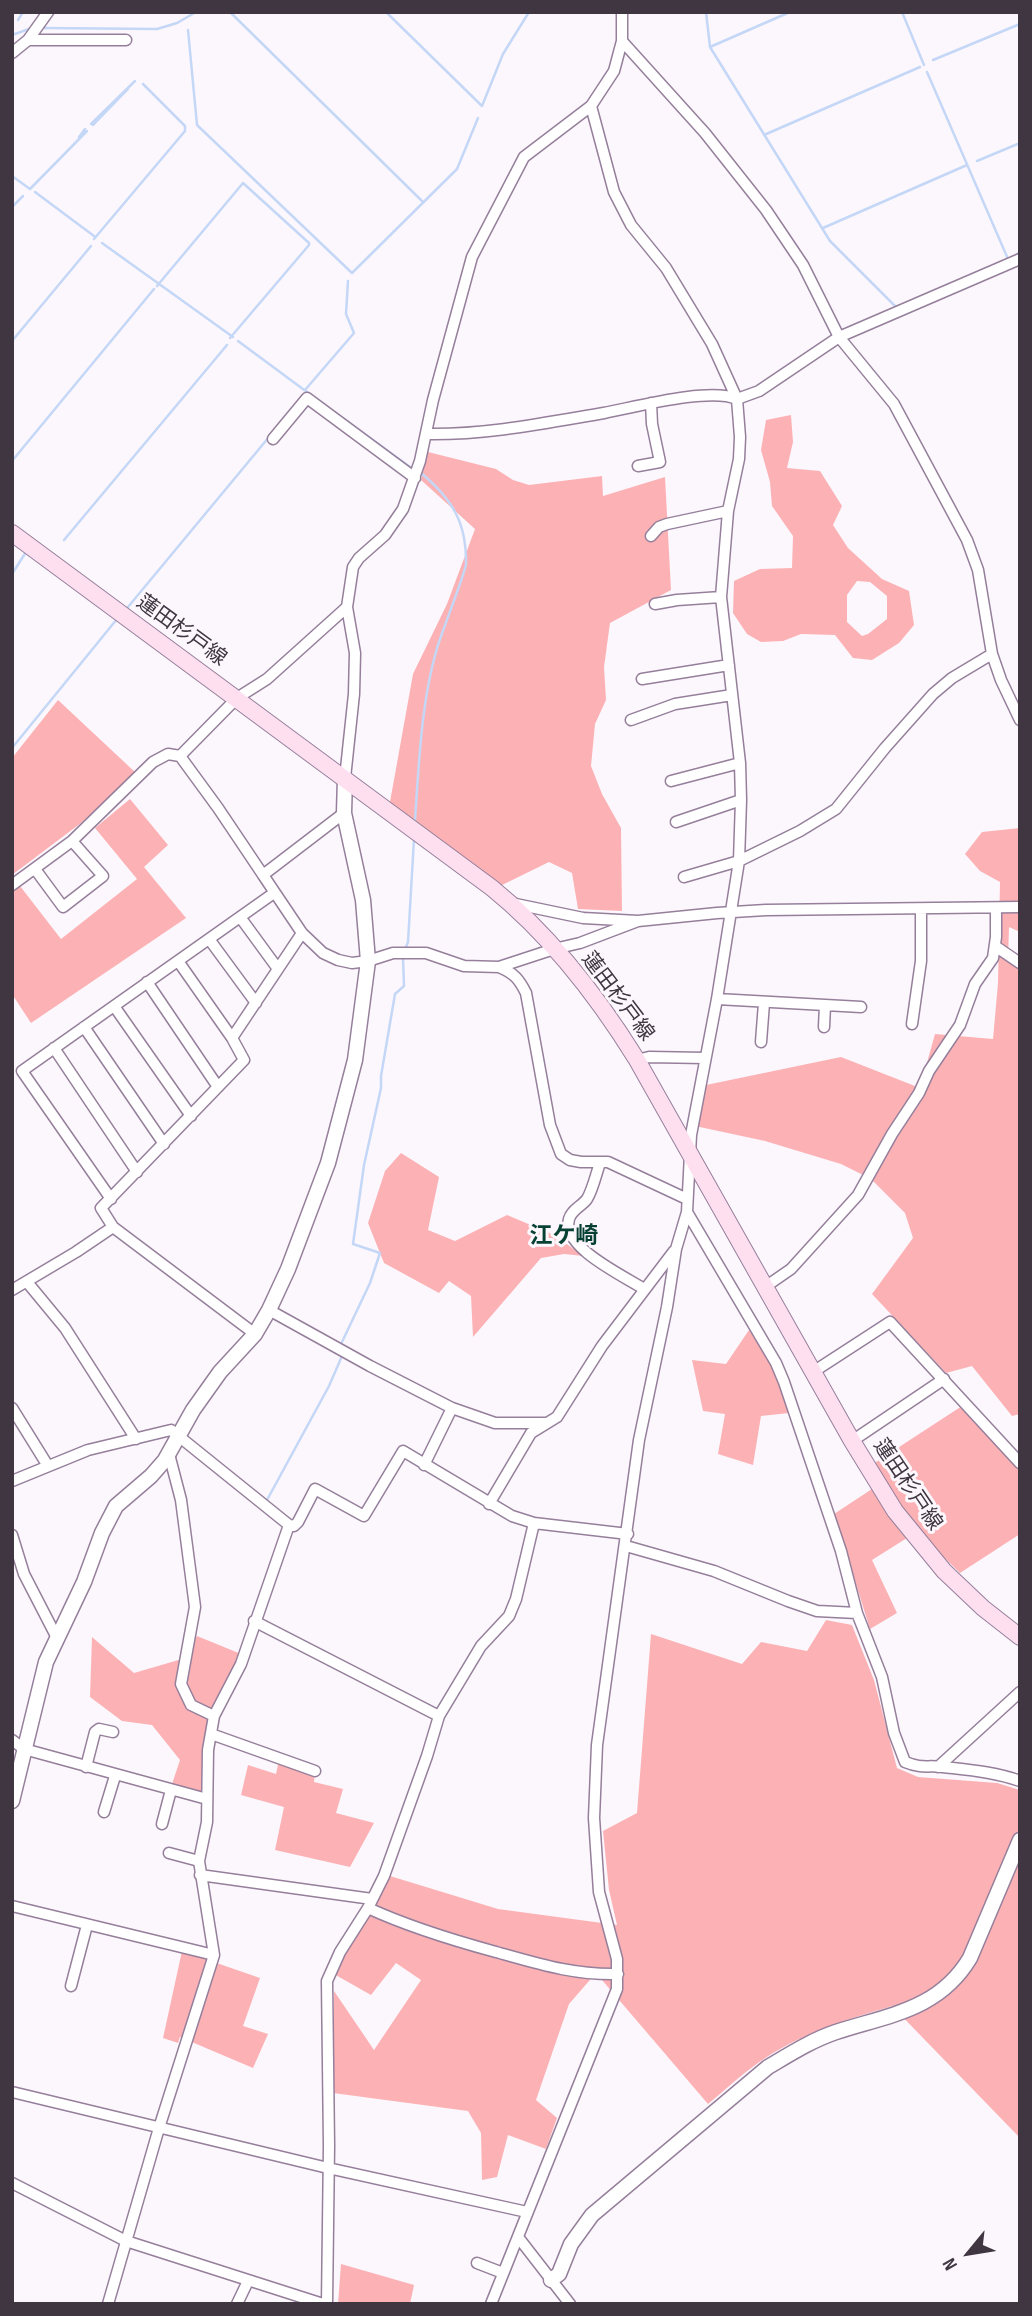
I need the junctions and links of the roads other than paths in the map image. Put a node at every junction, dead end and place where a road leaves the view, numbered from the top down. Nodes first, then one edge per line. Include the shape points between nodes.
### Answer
1 (622, 12) edge
2 (44, 17) edge
3 (30, 37) junction
4 (127, 40) dead end
5 (622, 41) junction
6 (12, 53) edge
7 (591, 106) junction
8 (1020, 259) edge
9 (839, 337) junction
10 (737, 399) junction
11 (651, 403) junction
12 (426, 434) junction
13 (273, 439) dead end
14 (638, 466) dead end
15 (415, 478) junction
16 (727, 510) junction
17 (12, 533) edge
18 (651, 536) dead end
19 (721, 597) junction
20 (655, 604) dead end
21 (347, 607) junction
22 (992, 654) junction
23 (729, 665) junction
24 (642, 679) dead end
25 (732, 695) junction
26 (237, 698) junction
27 (631, 720) dead end
28 (1020, 720) edge
29 (180, 756) junction
30 (740, 763) junction
31 (345, 778) junction
32 (671, 781) dead end
33 (741, 800) junction
34 (344, 813) junction
35 (676, 822) dead end
36 (72, 841) junction
37 (739, 861) junction
38 (35, 869) junction
39 (263, 875) junction
40 (684, 877) dead end
41 (12, 885) edge
42 (274, 893) junction
43 (511, 903) junction
44 (1020, 907) edge
45 (996, 908) junction
46 (921, 909) junction
47 (731, 912) junction
48 (240, 917) junction
49 (638, 921) junction
50 (302, 933) junction
51 (209, 939) junction
52 (995, 946) junction
53 (554, 949) junction
54 (178, 961) junction
55 (368, 961) junction
56 (1020, 963) edge
57 (499, 967) junction
58 (278, 968) junction
59 (147, 982) junction
60 (716, 999) junction
61 (256, 1003) junction
62 (764, 1003) junction
63 (825, 1005) junction
64 (114, 1006) junction
65 (861, 1007) dead end
66 (912, 1024) dead end
67 (84, 1027) junction
68 (824, 1027) dead end
69 (232, 1038) junction
70 (761, 1042) dead end
71 (54, 1048) junction
72 (705, 1058) junction
73 (637, 1060) junction
74 (218, 1087) junction
75 (191, 1116) junction
76 (164, 1144) junction
77 (689, 1150) junction
78 (600, 1163) junction
79 (137, 1172) junction
80 (111, 1199) junction
81 (687, 1199) junction
82 (687, 1212) junction
83 (113, 1227) junction
84 (676, 1249) junction
85 (27, 1282) junction
86 (765, 1287) junction
87 (13, 1288) edge
88 (644, 1289) junction
89 (269, 1310) junction
90 (255, 1334) junction
91 (813, 1372) junction
92 (944, 1380) junction
93 (12, 1408) edge
94 (452, 1408) junction
95 (546, 1423) junction
96 (178, 1436) junction
97 (136, 1439) junction
98 (852, 1441) junction
99 (169, 1454) junction
100 (1020, 1462) edge
101 (424, 1465) junction
102 (48, 1466) junction
103 (12, 1481) edge
104 (489, 1504) junction
105 (534, 1522) junction
106 (289, 1525) junction
107 (12, 1535) edge
108 (627, 1540) junction
109 (857, 1613) junction
110 (254, 1621) junction
111 (56, 1636) junction
112 (1020, 1637) edge
113 (1020, 1692) edge
114 (214, 1716) junction
115 (439, 1716) junction
116 (113, 1732) dead end
117 (211, 1734) junction
118 (18, 1744) edge
119 (86, 1767) junction
120 (938, 1767) junction
121 (315, 1772) dead end
122 (17, 1774) edge
123 (115, 1776) junction
124 (1020, 1781) edge
125 (171, 1790) junction
126 (207, 1799) junction
127 (12, 1801) edge
128 (104, 1812) dead end
129 (162, 1824) dead end
130 (1020, 1840) edge
131 (169, 1853) dead end
132 (199, 1861) junction
133 (200, 1875) junction
134 (370, 1904) junction
135 (12, 1906) edge
136 (87, 1925) junction
137 (214, 1955) junction
138 (618, 1974) junction
139 (71, 1986) dead end
140 (12, 2092) edge
141 (159, 2128) junction
142 (328, 2168) junction
143 (12, 2183) edge
144 (527, 2213) junction
145 (518, 2236) junction
146 (126, 2241) junction
147 (477, 2263) dead end
148 (503, 2273) junction
149 (551, 2280) junction
150 (248, 2281) junction
151 (283, 2298) edge
152 (108, 2304) edge
153 (237, 2304) edge
154 (325, 2304) edge
155 (491, 2304) edge
156 (570, 2304) edge

1 - 5 street
2 - 3 street
3 - 4 street
3 - 6 street
5 - 7 street via 614,71
5 - 9 street via 712,141 766,210 803,265
7 - 10 street via 614,192 684,296
7 - 12 street via 524,157 472,257
8 - 9 street
9 - 10 street via 759,391
9 - 22 street via 894,404 967,540 978,570
10 - 11 street via 728,395
10 - 16 street via 739,459
11 - 12 street via 463,434
11 - 14 street via 660,462
12 - 15 street
13 - 15 street via 307,398
15 - 21 street via 396,522 353,567
16 - 18 street via 667,524
16 - 19 street
17 - 26 main road, 蓮田杉戸線
19 - 20 street
19 - 23 street
21 - 26 street via 267,679
21 - 31 street via 355,653
22 - 28 street
22 - 37 street via 933,694 836,809
23 - 24 street
23 - 25 street
25 - 27 street via 676,704
25 - 30 street
26 - 29 street
26 - 31 main road, 蓮田杉戸線
29 - 36 street via 168,754 153,762
29 - 39 street
30 - 32 street
30 - 33 street
31 - 34 street
31 - 43 main road, 蓮田杉戸線
33 - 35 street
33 - 37 street
34 - 39 street
34 - 55 street via 363,900
36 - 38 street
36 - 38 street via 103,876 64,907
37 - 40 street
37 - 47 street
38 - 41 street
39 - 42 street
42 - 48 street
42 - 50 street
43 - 49 street via 583,918
43 - 53 main road, 蓮田杉戸線
44 - 45 street
45 - 46 street
45 - 52 street
46 - 47 street
46 - 66 street via 921,961
47 - 49 street
47 - 60 street
48 - 51 street
48 - 58 street
49 - 53 street
50 - 55 street via 338,960
50 - 58 street
51 - 54 street
51 - 61 street
52 - 56 street
52 - 86 street via 960,1026 929,1070 853,1202 792,1269
53 - 57 street
53 - 73 main road, 蓮田杉戸線
54 - 59 street
54 - 69 street
55 - 57 street via 393,953 426,953 464,966
55 - 89 street via 355,1060 328,1163
57 - 78 street via 512,972 526,993 546,1103 561,1154 570,1160
58 - 61 street
59 - 64 street
59 - 74 street
60 - 62 street
60 - 72 street
61 - 69 street
62 - 63 street
62 - 70 street
63 - 65 street
63 - 68 street
64 - 67 street
64 - 75 street
67 - 71 street
67 - 76 street
69 - 74 street via 244,1060
71 - 79 street
71 - 80 street via 22,1071
72 - 73 street
72 - 77 street
73 - 77 main road, 蓮田杉戸線
74 - 75 street
75 - 76 street
76 - 79 street
77 - 81 street
77 - 86 main road, 蓮田杉戸線
78 - 81 street via 608,1162
78 - 88 street via 586,1199 568,1220 569,1230 578,1247
79 - 80 street
80 - 83 street via 101,1209
81 - 82 street
82 - 84 street
82 - 109 street via 780,1373 841,1551
83 - 85 street
83 - 90 street
84 - 88 street
84 - 108 street via 639,1440
85 - 87 street
85 - 97 street via 65,1328
86 - 91 main road, 蓮田杉戸線
88 - 95 street via 601,1346 557,1417
89 - 90 street
89 - 94 street
90 - 96 street via 220,1372
91 - 92 street via 890,1322
91 - 98 main road, 蓮田杉戸線
92 - 98 street
92 - 100 street
93 - 102 street
94 - 95 street via 495,1423
94 - 101 street
95 - 104 street via 531,1433
96 - 97 street via 171,1430
96 - 99 street
96 - 106 street
97 - 102 street via 88,1450
98 - 112 main road, 蓮田杉戸線 via 889,1502 926,1550 963,1590
99 - 111 street via 116,1506 77,1599
99 - 114 street via 181,1500 195,1607 181,1684 191,1705
101 - 104 street
101 - 106 street via 403,1451 364,1516 315,1489 298,1522
102 - 103 street
104 - 105 street
105 - 108 street
105 - 115 street via 509,1616 481,1646
106 - 110 street
107 - 111 street via 24,1574
108 - 109 street via 817,1611
108 - 138 street via 597,1745 594,1818 599,1892
109 - 120 street via 882,1677 905,1762 923,1769
110 - 114 street via 241,1664
110 - 115 street
111 - 118 street
113 - 120 street
114 - 117 street
115 - 134 street
116 - 119 street via 95,1732
117 - 121 street
117 - 126 street
118 - 119 street
118 - 122 street
119 - 123 street
120 - 124 street
122 - 127 street
123 - 125 street
123 - 128 street
125 - 126 street
125 - 129 street
126 - 132 street
130 - 149 street via 970,1958 947,1986 914,2008 824,2037 768,2067 592,2215 571,2244 559,2274
131 - 132 street
132 - 133 street
133 - 134 street
133 - 137 street
134 - 138 street via 395,1921 440,1937 556,1970
134 - 142 street via 327,1981
135 - 136 street
136 - 137 street
136 - 139 street
137 - 141 street
138 - 144 street via 617,1989
140 - 141 street
141 - 142 street
141 - 146 street
142 - 144 street
142 - 154 street
143 - 146 street
144 - 145 street
145 - 148 street
145 - 149 street
146 - 150 street
146 - 152 street
147 - 148 street
148 - 155 street
149 - 156 street
150 - 151 street
150 - 153 street
151 - 154 street

